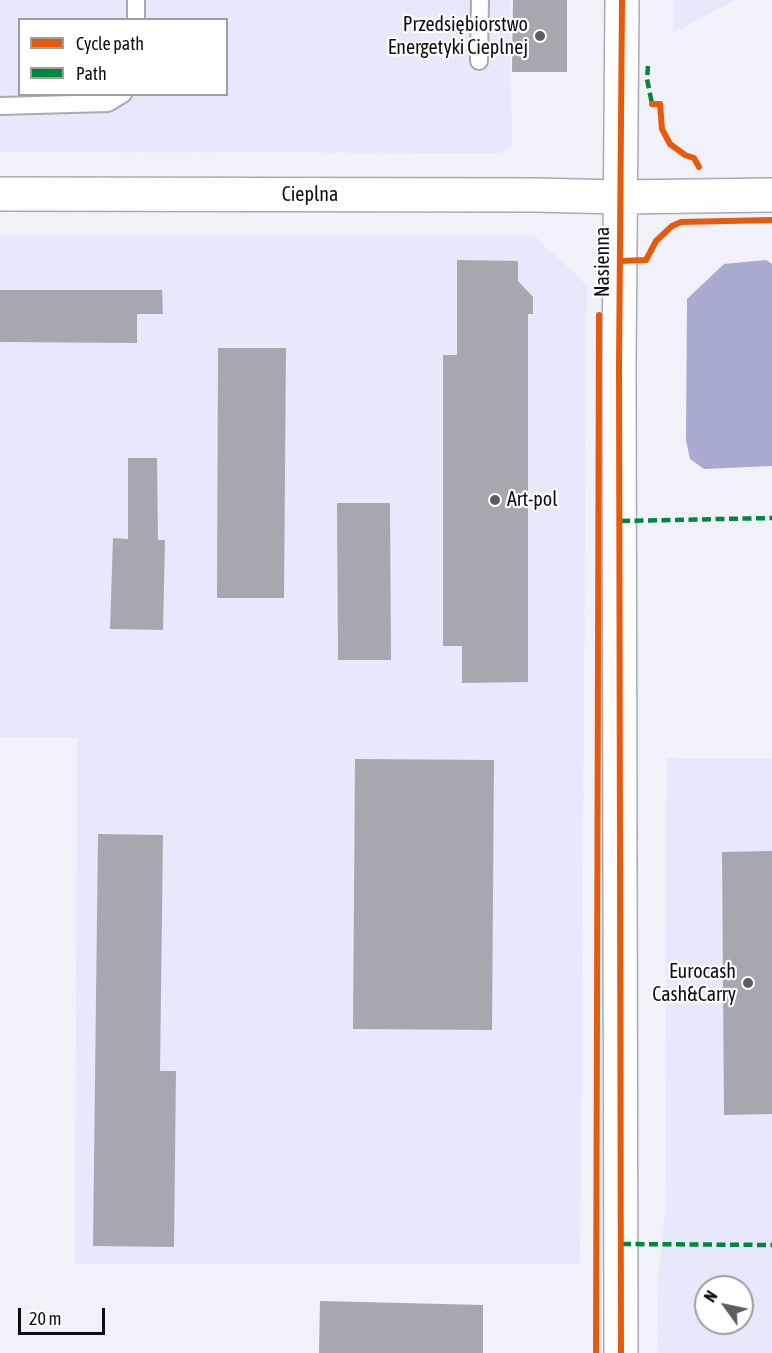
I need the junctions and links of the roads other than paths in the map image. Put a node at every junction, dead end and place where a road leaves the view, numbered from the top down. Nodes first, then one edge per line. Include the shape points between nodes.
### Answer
1 (136, 0) edge
2 (480, 0) edge
3 (622, 0) edge
4 (136, 18) edge
5 (479, 61) dead end
6 (120, 96) edge
7 (0, 106) edge
8 (0, 194) edge
9 (772, 195) edge
10 (620, 197) junction
11 (621, 1353) edge

1 - 4 lane
2 - 5 lane
3 - 10 street, Nasienna
6 - 7 lane via 108,103
8 - 10 street, Cieplna
9 - 10 street, Cieplna
10 - 11 street, Nasienna

